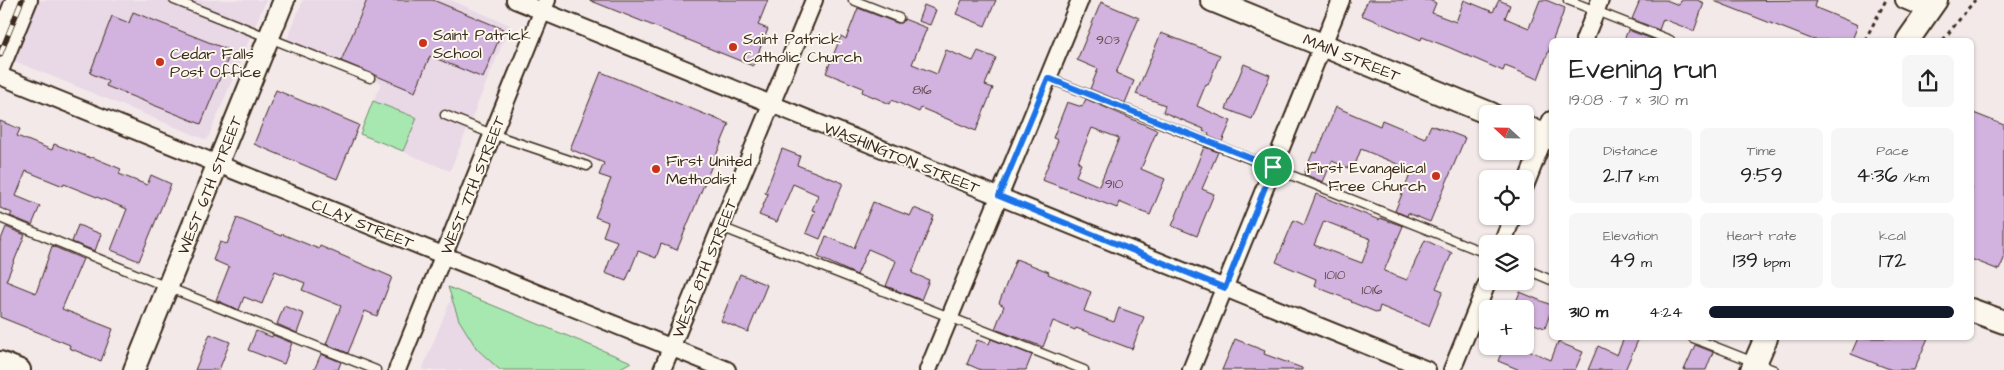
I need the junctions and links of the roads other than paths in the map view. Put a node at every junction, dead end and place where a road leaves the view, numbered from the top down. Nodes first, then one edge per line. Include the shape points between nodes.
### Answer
1 (14, 0) edge
2 (29, 0) edge
3 (174, 0) edge
4 (284, 0) edge
5 (515, 0) edge
6 (814, 0) edge
7 (854, 0) edge
8 (1080, 0) edge
9 (1212, 0) edge
10 (1340, 0) edge
11 (1568, 0) edge
12 (1904, 0) edge
13 (544, 5) edge
14 (1932, 5) edge
15 (1598, 6) edge
16 (900, 18) dead end
17 (0, 36) edge
18 (269, 38) junction
19 (1585, 38) edge
20 (1666, 38) edge
21 (1909, 38) edge
22 (1322, 45) junction
23 (0, 71) edge
24 (0, 76) edge
25 (370, 78) dead end
26 (1048, 78) junction
27 (771, 104) junction
28 (1479, 109) edge
29 (445, 115) dead end
30 (1543, 130) edge
31 (492, 134) junction
32 (217, 164) junction
33 (587, 166) dead end
34 (1273, 167) junction
35 (1530, 170) edge
36 (999, 196) junction
37 (0, 218) edge
38 (721, 227) junction
39 (1479, 250) edge
40 (444, 256) junction
41 (1534, 273) edge
42 (1549, 279) edge
43 (167, 287) junction
44 (1225, 288) junction
45 (1484, 290) edge
46 (1974, 311) edge
47 (950, 316) junction
48 (2004, 322) edge
49 (1697, 340) edge
50 (1766, 340) edge
51 (671, 348) junction
52 (0, 362) edge
53 (1760, 368) edge
54 (20, 370) edge
55 (134, 370) edge
56 (376, 370) edge
57 (397, 370) edge
58 (662, 370) edge
59 (727, 370) edge
60 (928, 370) edge
61 (1084, 370) edge
62 (1191, 370) edge
63 (1427, 370) edge
64 (1452, 370) edge

1 - 17 street
2 - 23 street
3 - 18 lane
4 - 18 street, WEST 6TH STREET
5 - 13 street, WASHINGTON STREET
6 - 27 street, WEST 8TH STREET
7 - 16 lane
8 - 26 street
9 - 22 main road, MAIN STREET
10 - 22 street
11 - 15 lane
12 - 14 street
13 - 27 street, WASHINGTON STREET
13 - 31 street, WEST 7TH STREET
14 - 21 main road
15 - 19 street
15 - 20 lane
18 - 25 lane
18 - 32 street, WEST 6TH STREET
22 - 28 main road, MAIN STREET
22 - 34 street
24 - 32 street, CLAY STREET
26 - 34 lane
26 - 36 street
27 - 36 street, WASHINGTON STREET
27 - 38 street, WEST 8TH STREET
29 - 31 lane
30 - 35 street
31 - 33 lane
31 - 40 street, WEST 7TH STREET
32 - 40 street, CLAY STREET
32 - 43 street, WEST 6TH STREET
34 - 39 lane
34 - 44 street
36 - 44 street, WASHINGTON STREET
36 - 47 street
37 - 43 lane
38 - 47 lane
38 - 51 street, WEST 8TH STREET
40 - 51 street, CLAY STREET
40 - 57 street, WEST 7TH STREET
41 - 42 lane
43 - 55 street, WEST 6TH STREET
43 - 56 lane
44 - 62 street
44 - 63 street, WASHINGTON STREET
45 - 64 street
46 - 48 main road
47 - 60 street
47 - 61 lane
49 - 53 lane
50 - 53 main road
51 - 58 street, WEST 8TH STREET
51 - 59 street, CLAY STREET
52 - 54 street

